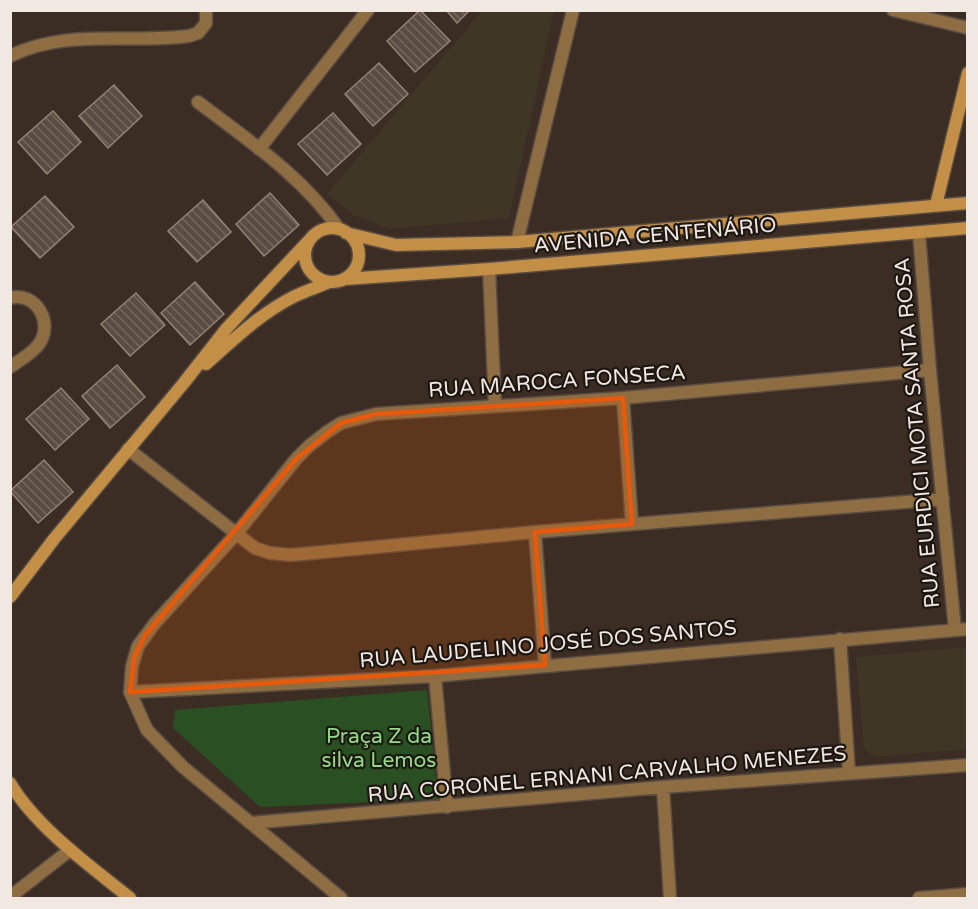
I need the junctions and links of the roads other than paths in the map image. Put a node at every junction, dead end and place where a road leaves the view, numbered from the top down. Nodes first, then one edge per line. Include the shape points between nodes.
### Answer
1 (368, 10) edge
2 (573, 10) edge
3 (893, 10) edge
4 (206, 17) edge
5 (968, 28) edge
6 (10, 56) edge
7 (968, 73) edge
8 (198, 102) dead end
9 (259, 149) junction
10 (968, 203) edge
11 (936, 205) junction
12 (968, 228) edge
13 (342, 231) junction
14 (919, 233) junction
15 (314, 235) junction
16 (517, 242) junction
17 (489, 269) junction
18 (345, 279) junction
19 (329, 282) junction
20 (10, 298) edge
21 (10, 367) edge
22 (930, 370) junction
23 (183, 384) junction
24 (623, 398) junction
25 (495, 405) junction
26 (128, 449) junction
27 (943, 499) junction
28 (632, 524) junction
29 (535, 532) junction
30 (236, 534) junction
31 (10, 597) edge
32 (961, 630) edge
33 (840, 639) junction
34 (545, 665) junction
35 (435, 675) junction
36 (130, 692) junction
37 (968, 765) edge
38 (849, 773) junction
39 (10, 783) edge
40 (663, 788) junction
41 (447, 807) junction
42 (250, 824) junction
43 (70, 850) junction
44 (968, 894) edge
45 (10, 897) edge
46 (130, 898) edge
47 (341, 898) edge
48 (670, 898) edge
49 (919, 898) edge

1 - 9 street
2 - 16 street
3 - 5 street
4 - 6 street via 198,33 186,37 71,39
7 - 11 street
8 - 9 street
9 - 13 street via 309,191
10 - 11 street, AVENIDA CENTENÁRIO
11 - 16 street, AVENIDA CENTENÁRIO
12 - 14 street, AVENIDA CENTENÁRIO
13 - 15 street, AVENIDA CENTENÁRIO via 330,228
13 - 16 street, AVENIDA CENTENÁRIO via 396,245
13 - 18 street via 353,239 359,256
14 - 17 street, AVENIDA CENTENÁRIO
14 - 22 street, RUA EURDICI MOTA SANTA ROSA
15 - 19 street via 305,250 305,259 313,275
15 - 23 street via 227,328
17 - 18 street, AVENIDA CENTENÁRIO
17 - 25 street
18 - 19 street, AVENIDA CENTENÁRIO
19 - 23 street, AVENIDA CENTENÁRIO via 262,316
20 - 21 street via 23,296 35,303 44,326 40,343
22 - 24 street, RUA MAROCA FONSECA
22 - 27 street, RUA EURDICI MOTA SANTA ROSA
23 - 26 street
24 - 25 street, RUA MAROCA FONSECA
24 - 28 street
25 - 30 street, RUA MAROCA FONSECA via 376,414 341,423 296,459
26 - 30 street
26 - 31 street
27 - 28 street
27 - 32 street, RUA EURDICI MOTA SANTA ROSA
28 - 29 street
29 - 30 street via 291,555 255,548
29 - 34 street
30 - 36 street, RUA MAROCA FONSECA via 145,635 134,657
32 - 33 street, RUA LAUDELINO JOSÉ DOS SANTOS
33 - 34 street, RUA LAUDELINO JOSÉ DOS SANTOS
33 - 38 street
34 - 35 street, RUA LAUDELINO JOSÉ DOS SANTOS
35 - 36 street, RUA LAUDELINO JOSÉ DOS SANTOS
35 - 41 street
36 - 42 street via 147,730 183,767
37 - 38 street, RUA CORONEL ERNANI CARVALHO MENEZES
38 - 40 street, RUA CORONEL ERNANI CARVALHO MENEZES
39 - 43 street
40 - 41 street, RUA CORONEL ERNANI CARVALHO MENEZES
40 - 48 street
41 - 42 street, RUA CORONEL ERNANI CARVALHO MENEZES
42 - 47 street
43 - 45 street
43 - 46 street
44 - 49 street

